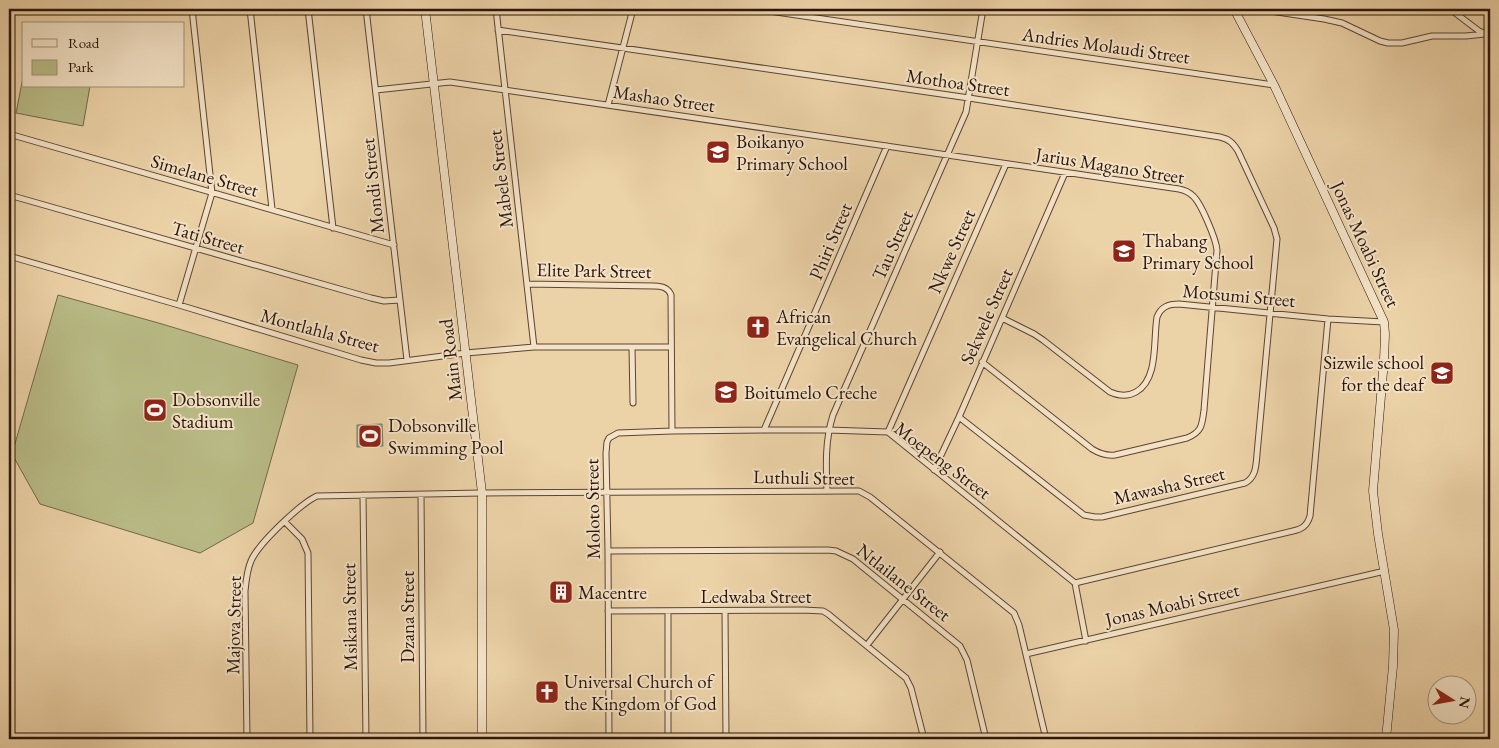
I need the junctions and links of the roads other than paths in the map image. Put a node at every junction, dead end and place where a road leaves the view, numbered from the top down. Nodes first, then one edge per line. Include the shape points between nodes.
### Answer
1 (192, 9) edge
2 (250, 9) edge
3 (308, 9) edge
4 (366, 9) edge
5 (425, 9) edge
6 (496, 9) edge
7 (633, 9) edge
8 (755, 9) edge
9 (983, 9) edge
10 (1234, 9) edge
11 (1256, 9) edge
12 (1450, 9) edge
13 (498, 30) junction
14 (1488, 34) edge
15 (978, 42) junction
16 (623, 48) junction
17 (434, 83) junction
18 (1274, 85) junction
19 (376, 90) junction
20 (504, 91) junction
21 (969, 98) junction
22 (608, 105) junction
23 (9, 134) edge
24 (887, 146) junction
25 (948, 154) junction
26 (1006, 164) junction
27 (1065, 173) junction
28 (212, 193) junction
29 (9, 195) edge
30 (272, 209) junction
31 (333, 228) junction
32 (394, 245) junction
33 (196, 249) junction
34 (9, 256) edge
35 (527, 284) junction
36 (400, 300) junction
37 (179, 305) junction
38 (1212, 308) junction
39 (1270, 313) junction
40 (1002, 318) junction
41 (1328, 319) junction
42 (1384, 322) junction
43 (671, 346) junction
44 (534, 347) junction
45 (632, 347) junction
46 (466, 352) junction
47 (407, 360) junction
48 (982, 362) junction
49 (633, 403) dead end
50 (959, 417) junction
51 (764, 430) junction
52 (828, 430) junction
53 (672, 431) junction
54 (888, 432) junction
55 (618, 433) joint
56 (934, 470) junction
57 (828, 491) junction
58 (482, 493) junction
59 (607, 493) junction
60 (363, 494) junction
61 (422, 494) junction
62 (285, 522) junction
63 (608, 552) junction
64 (940, 552) junction
65 (1384, 571) junction
66 (1075, 582) junction
67 (902, 599) junction
68 (608, 611) junction
69 (668, 611) junction
70 (725, 611) junction
71 (1086, 641) junction
72 (866, 645) junction
73 (1026, 654) junction
74 (247, 739) edge
75 (310, 739) edge
76 (366, 739) edge
77 (423, 739) edge
78 (482, 739) edge
79 (602, 739) edge
80 (609, 739) edge
81 (668, 739) edge
82 (726, 739) edge
83 (924, 739) edge
84 (986, 739) edge
85 (1046, 739) edge
86 (1386, 739) edge

1 - 28 street
2 - 30 street
3 - 31 street
4 - 19 street, Mondi Street
5 - 17 street, Main Road
6 - 13 street, Mabele Street
7 - 16 street
8 - 15 street, Andries Molaudi Street
9 - 15 street, Tau Street
10 - 18 street, Jonas Moabi Street
11 - 14 street via 1342,23 1394,44 1432,36
12 - 14 street
13 - 16 street, Mothoa Street
13 - 20 street, Mabele Street
15 - 18 street, Andries Molaudi Street
15 - 21 street, Tau Street
16 - 21 street, Mothoa Street
16 - 22 street
17 - 19 street, Mashao Street
17 - 20 street, Mashao Street via 450,82
17 - 46 street, Main Road
18 - 42 street, Jonas Moabi Street
19 - 32 street, Mondi Street
20 - 22 street, Mashao Street
20 - 35 street, Mabele Street
21 - 25 street, Tau Street
21 - 39 street, Mothoa Street via 1229,140 1238,151 1276,234
22 - 24 street, Mashao Street
23 - 28 street, Simelane Street
24 - 25 street, Mashao Street
24 - 51 street, Phiri Street
25 - 26 street, Jarius Magano Street
25 - 52 street, Tau Street
26 - 27 street, Jarius Magano Street
26 - 54 street, Nkwe Street
27 - 38 street, Jarius Magano Street via 1179,189 1192,194 1216,244
27 - 40 street, Sekwele Street
28 - 30 street, Simelane Street
28 - 33 street
29 - 33 street, Tati Street
30 - 31 street, Simelane Street
31 - 32 street, Simelane Street
32 - 36 street, Mondi Street
33 - 36 street, Tati Street via 371,298
33 - 37 street
34 - 37 street, Montlahla Street
35 - 43 street, Elite Park Street via 662,286 671,295
35 - 44 street, Mabele Street
36 - 47 street, Mondi Street
37 - 47 street, Montlahla Street via 368,362
38 - 39 street, Motsumi Street
38 - 40 street, Motsumi Street via 1170,304 1159,311 1148,381 1139,391 1126,396 1110,392 1044,340
38 - 48 street, Jarius Magano Street via 1204,410 1198,433 1115,455 1098,453
39 - 41 street, Motsumi Street
39 - 50 street, Mawasha Street via 1254,475 1244,483 1102,517 1084,515
40 - 48 street, Sekwele Street
41 - 42 street, Motsumi Street
41 - 66 street via 1310,516 1305,526
42 - 65 street, Jonas Moabi Street via 1372,491
43 - 45 street, Montlahla Street
43 - 53 street, Elite Park Street
44 - 45 street, Montlahla Street
44 - 46 street, Montlahla Street
45 - 49 street
46 - 47 street, Montlahla Street
46 - 58 street, Main Road
48 - 50 street, Sekwele Street
50 - 56 street, Sekwele Street
51 - 52 street, Moepeng Street
51 - 53 street, Moepeng Street
52 - 54 street, Moepeng Street
52 - 57 street, Tau Street
53 - 55 street, Moepeng Street
54 - 56 street, Moepeng Street
55 - 59 street, Moloto Street via 607,442
56 - 66 street, Moepeng Street
57 - 59 street, Luthuli Street
57 - 64 street, Luthuli Street via 865,494
58 - 59 street, Luthuli Street
58 - 61 street, Majova Street
58 - 78 street, Main Road
59 - 63 street, Moloto Street
60 - 61 street, Majova Street
60 - 62 street, Majova Street via 317,496 300,506
60 - 76 street, Msikana Street
61 - 77 street, Dzana Street
62 - 74 street, Majova Street via 256,551 247,575
62 - 75 street via 302,539 308,553
63 - 67 street, Ntlailane Street via 836,551 853,559
63 - 68 street, Moloto Street
64 - 67 street
64 - 73 street, Luthuli Street via 1014,613
65 - 71 street, Jonas Moabi Street
65 - 86 street, Jonas Moabi Street via 1394,642
66 - 71 street
67 - 72 street
67 - 84 street, Ntlailane Street via 956,641 963,651
68 - 69 street, Ledwaba Street
68 - 80 street, Moloto Street
69 - 70 street, Ledwaba Street
69 - 81 street
70 - 72 street, Ledwaba Street via 823,611
70 - 82 street
71 - 73 street, Jonas Moabi Street
72 - 83 street, Ledwaba Street via 909,683
73 - 85 street, Luthuli Street
79 - 80 street

